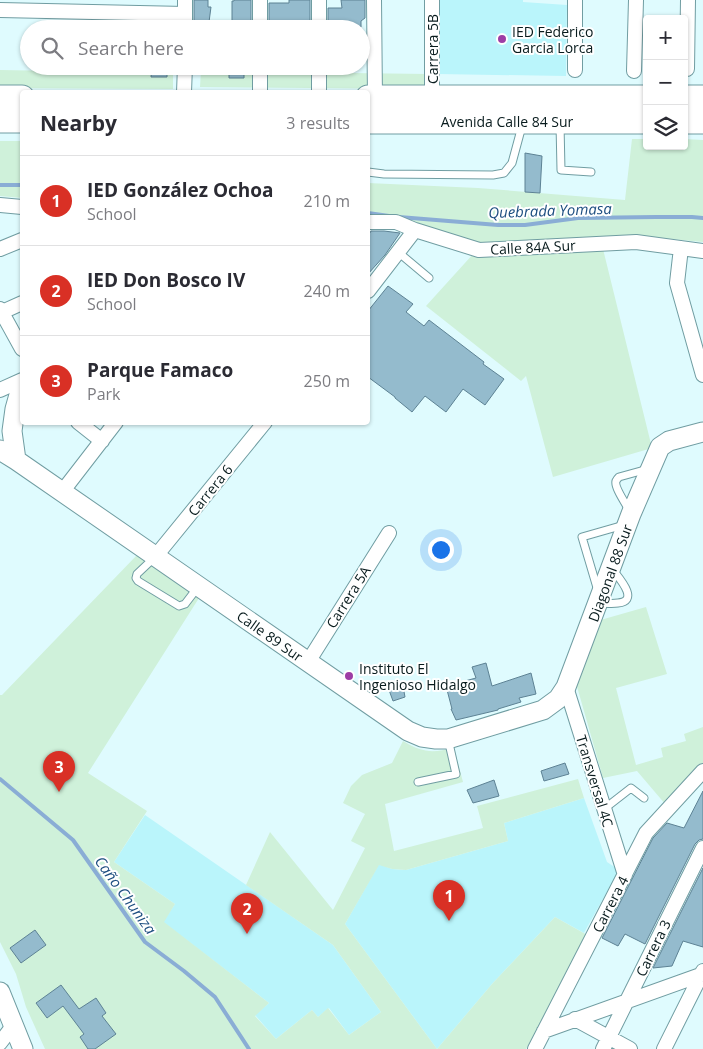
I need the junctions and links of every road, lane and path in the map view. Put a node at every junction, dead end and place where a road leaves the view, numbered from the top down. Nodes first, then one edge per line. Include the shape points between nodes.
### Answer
1 (260, 0) edge
2 (319, 0) edge
3 (374, 0) edge
4 (432, 0) edge
5 (575, 0) edge
6 (636, 0) edge
7 (688, 0) edge
8 (67, 6) edge
9 (135, 6) edge
10 (185, 7) edge
11 (1, 8) edge
12 (185, 20) edge
13 (260, 20) edge
14 (319, 20) edge
15 (687, 60) edge
16 (575, 70) dead end
17 (634, 71) dead end
18 (185, 75) edge
19 (260, 75) edge
20 (319, 75) edge
21 (184, 90) edge
22 (260, 90) edge
23 (319, 90) edge
24 (0, 98) edge
25 (20, 98) edge
26 (432, 98) junction
27 (643, 98) edge
28 (688, 98) edge
29 (703, 98) edge
30 (370, 106) edge
31 (0, 120) edge
32 (20, 120) edge
33 (523, 121) junction
34 (560, 121) junction
35 (643, 121) edge
36 (688, 121) edge
37 (703, 121) edge
38 (370, 172) edge
39 (591, 172) dead end
40 (0, 205) edge
41 (20, 207) edge
42 (370, 222) edge
43 (416, 230) junction
44 (20, 241) edge
45 (681, 248) junction
46 (0, 250) edge
47 (703, 251) edge
48 (398, 252) junction
49 (429, 278) dead end
50 (370, 288) edge
51 (20, 304) edge
52 (1, 311) edge
53 (20, 345) edge
54 (703, 375) edge
55 (20, 383) edge
56 (0, 390) edge
57 (20, 390) edge
58 (82, 425) edge
59 (114, 425) edge
60 (263, 425) edge
61 (703, 432) edge
62 (102, 441) junction
63 (8, 455) edge
64 (651, 468) junction
65 (62, 492) junction
66 (630, 519) junction
67 (389, 533) dead end
68 (155, 557) junction
69 (612, 568) junction
70 (198, 586) junction
71 (599, 601) junction
72 (308, 662) junction
73 (562, 693) junction
74 (448, 739) junction
75 (703, 771) edge
76 (418, 782) dead end
77 (690, 785) junction
78 (703, 791) edge
79 (644, 798) dead end
80 (604, 808) junction
81 (703, 848) edge
82 (625, 875) junction
83 (702, 973) edge
84 (0, 992) edge
85 (627, 1002) junction
86 (575, 1019) junction
87 (13, 1026) junction
88 (544, 1031) junction
89 (0, 1043) edge
90 (606, 1043) edge
91 (23, 1049) edge
92 (535, 1049) edge
93 (630, 1049) edge
94 (664, 1049) edge

1 - 13 street
2 - 14 street
3 - 30 street
4 - 26 street, Carrera 5B
5 - 16 street
6 - 17 street
7 - 15 street
8 - 9 street
8 - 11 street
9 - 10 street
10 - 12 street
18 - 21 street
19 - 22 street
20 - 23 street
24 - 25 highway
26 - 27 highway, Avenida Calle 84 Sur
26 - 30 highway, Avenida Calle 84 Sur
28 - 29 highway
30 - 33 highway, Avenida Calle 84 Sur
31 - 32 highway
33 - 34 highway, Avenida Calle 84 Sur
33 - 38 lane via 512,163 504,173
34 - 35 highway, Avenida Calle 84 Sur
34 - 39 lane via 561,170
36 - 37 highway
40 - 41 street
42 - 43 street, Calle 84A Sur via 396,222
43 - 45 street, Calle 84A Sur via 479,250 636,242
43 - 48 street
44 - 46 street
45 - 47 street, Calle 84A Sur
45 - 54 street via 677,283
48 - 49 lane
48 - 50 street
51 - 52 street
52 - 53 street
55 - 56 street
57 - 63 street
58 - 62 street
59 - 62 street
60 - 68 street, Carrera 6
61 - 64 street, Diagonal 88 Sur via 660,447
62 - 65 street
63 - 65 street, Calle 89 Sur
64 - 66 street, Diagonal 88 Sur
64 - 66 lane via 617,479
65 - 68 street, Calle 89 Sur
66 - 69 street, Diagonal 88 Sur
66 - 71 lane via 582,537
67 - 72 street, Carrera 5A
68 - 70 street, Calle 89 Sur
68 - 70 lane via 137,574 138,581 179,606 186,604
69 - 71 street, Diagonal 88 Sur
69 - 71 lane via 628,591 628,597 620,604
70 - 72 street, Calle 89 Sur
71 - 73 street, Diagonal 88 Sur
72 - 74 street, Calle 89 Sur via 408,731 429,738
73 - 74 street, Calle 89 Sur via 543,710
73 - 80 street, Transversal 4C
74 - 76 lane via 456,774
75 - 77 street, Carrera 4
77 - 78 street
77 - 82 street, Carrera 4 via 646,833
79 - 80 lane via 631,788
80 - 82 street, Transversal 4C
81 - 85 street, Carrera 3
82 - 88 street, Carrera 4
83 - 85 street
83 - 94 street
84 - 87 street
85 - 86 street
85 - 90 street, Carrera 3
86 - 88 street
86 - 90 street
87 - 89 street
87 - 91 street
88 - 92 street, Carrera 4
90 - 93 street

